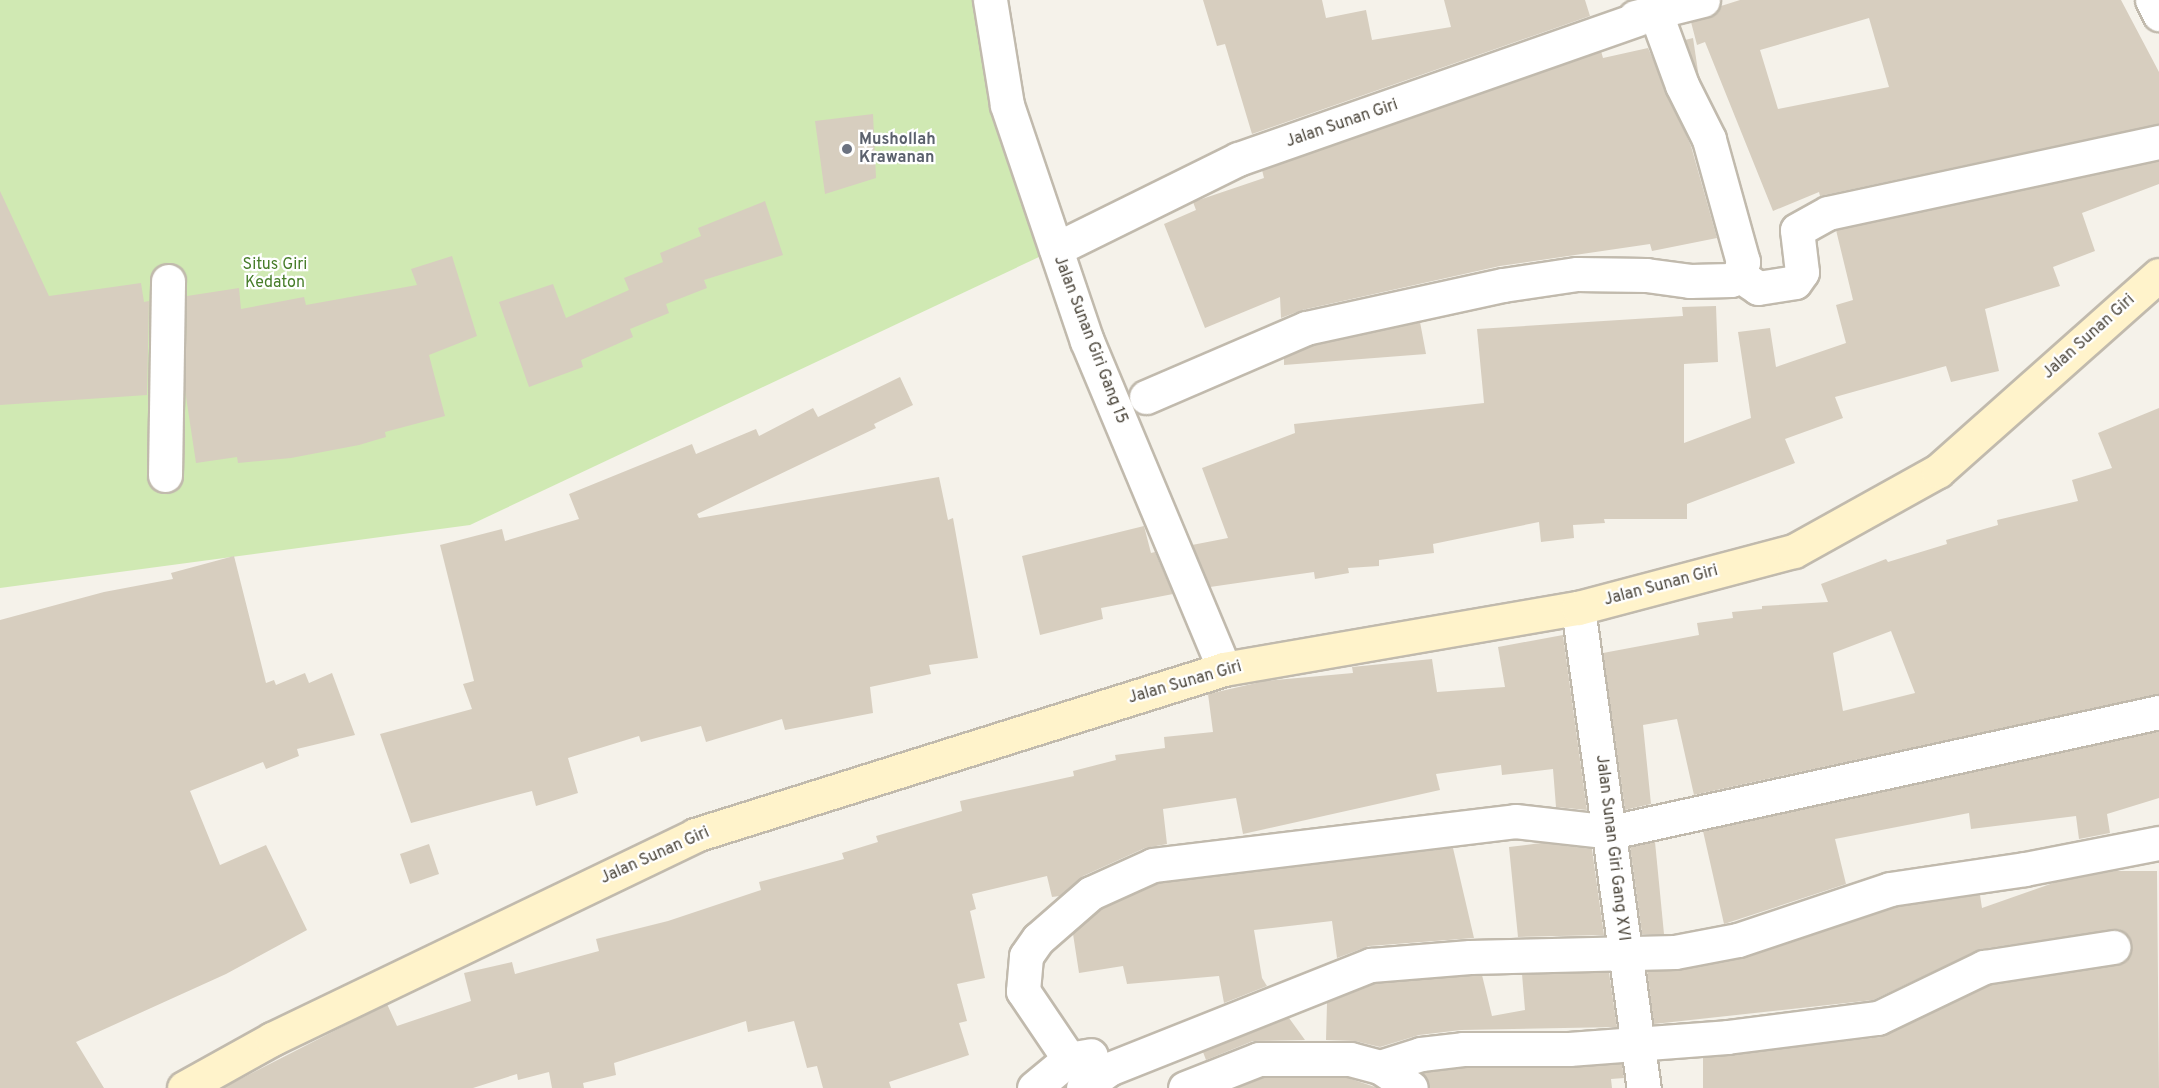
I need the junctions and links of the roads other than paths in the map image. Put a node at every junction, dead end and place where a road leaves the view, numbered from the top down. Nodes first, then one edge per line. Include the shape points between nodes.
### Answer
1 (990, 0) edge
2 (1703, 0) edge
3 (2152, 0) edge
4 (1639, 11) edge
5 (2159, 14) edge
6 (2159, 142) edge
7 (1056, 249) junction
8 (1739, 275) junction
9 (2159, 275) edge
10 (168, 281) dead end
11 (1146, 397) dead end
12 (165, 475) dead end
13 (1578, 608) junction
14 (1224, 669) junction
15 (2159, 712) edge
16 (1611, 832) junction
17 (2159, 843) edge
18 (2114, 947) dead end
19 (1625, 953) junction
20 (1640, 1042) junction
21 (1162, 1049) junction
22 (1380, 1066) junction
23 (1076, 1074) edge
24 (1186, 1087) edge
25 (184, 1088) edge
26 (1034, 1088) edge
27 (1411, 1088) edge
28 (1644, 1088) edge

1 - 7 street, Jalan Sunan Giri Gang 15 via 1007,105
2 - 4 street, Jalan Sunan Giri
3 - 5 street
4 - 7 street, Jalan Sunan Giri via 1238,159
4 - 8 street via 1709,139 1744,268
6 - 8 street via 1828,213 1797,231 1802,272 1795,282 1758,288
7 - 14 street, Jalan Sunan Giri Gang 15 via 1087,341
8 - 11 street via 1731,280 1690,281 1646,275 1577,274 1503,285 1306,328
9 - 13 main road, Jalan Sunan Giri via 1938,471 1794,551
10 - 12 street
13 - 14 main road, Jalan Sunan Giri
13 - 16 street, Jalan Sunan Giri Gang XVI
14 - 25 main road, Jalan Sunan Giri via 695,835 272,1039
15 - 16 street
16 - 19 street, Jalan Sunan Giri Gang XVI
16 - 23 street via 1515,821 1153,865 1091,892 1038,939 1026,956 1023,991
17 - 19 street via 2025,869 1890,889 1738,940 1675,952
18 - 20 street via 1984,967 1878,1018 1727,1037
19 - 20 street, Jalan Sunan Giri Gang XVI
19 - 21 street via 1470,957 1371,965 1332,977
20 - 22 street via 1569,1049 1463,1049 1421,1054
20 - 28 street, Jalan Sunan Giri Gang XVI
21 - 23 street via 1109,1069
21 - 24 street
22 - 24 street via 1350,1059 1259,1059
22 - 27 street
23 - 26 street

